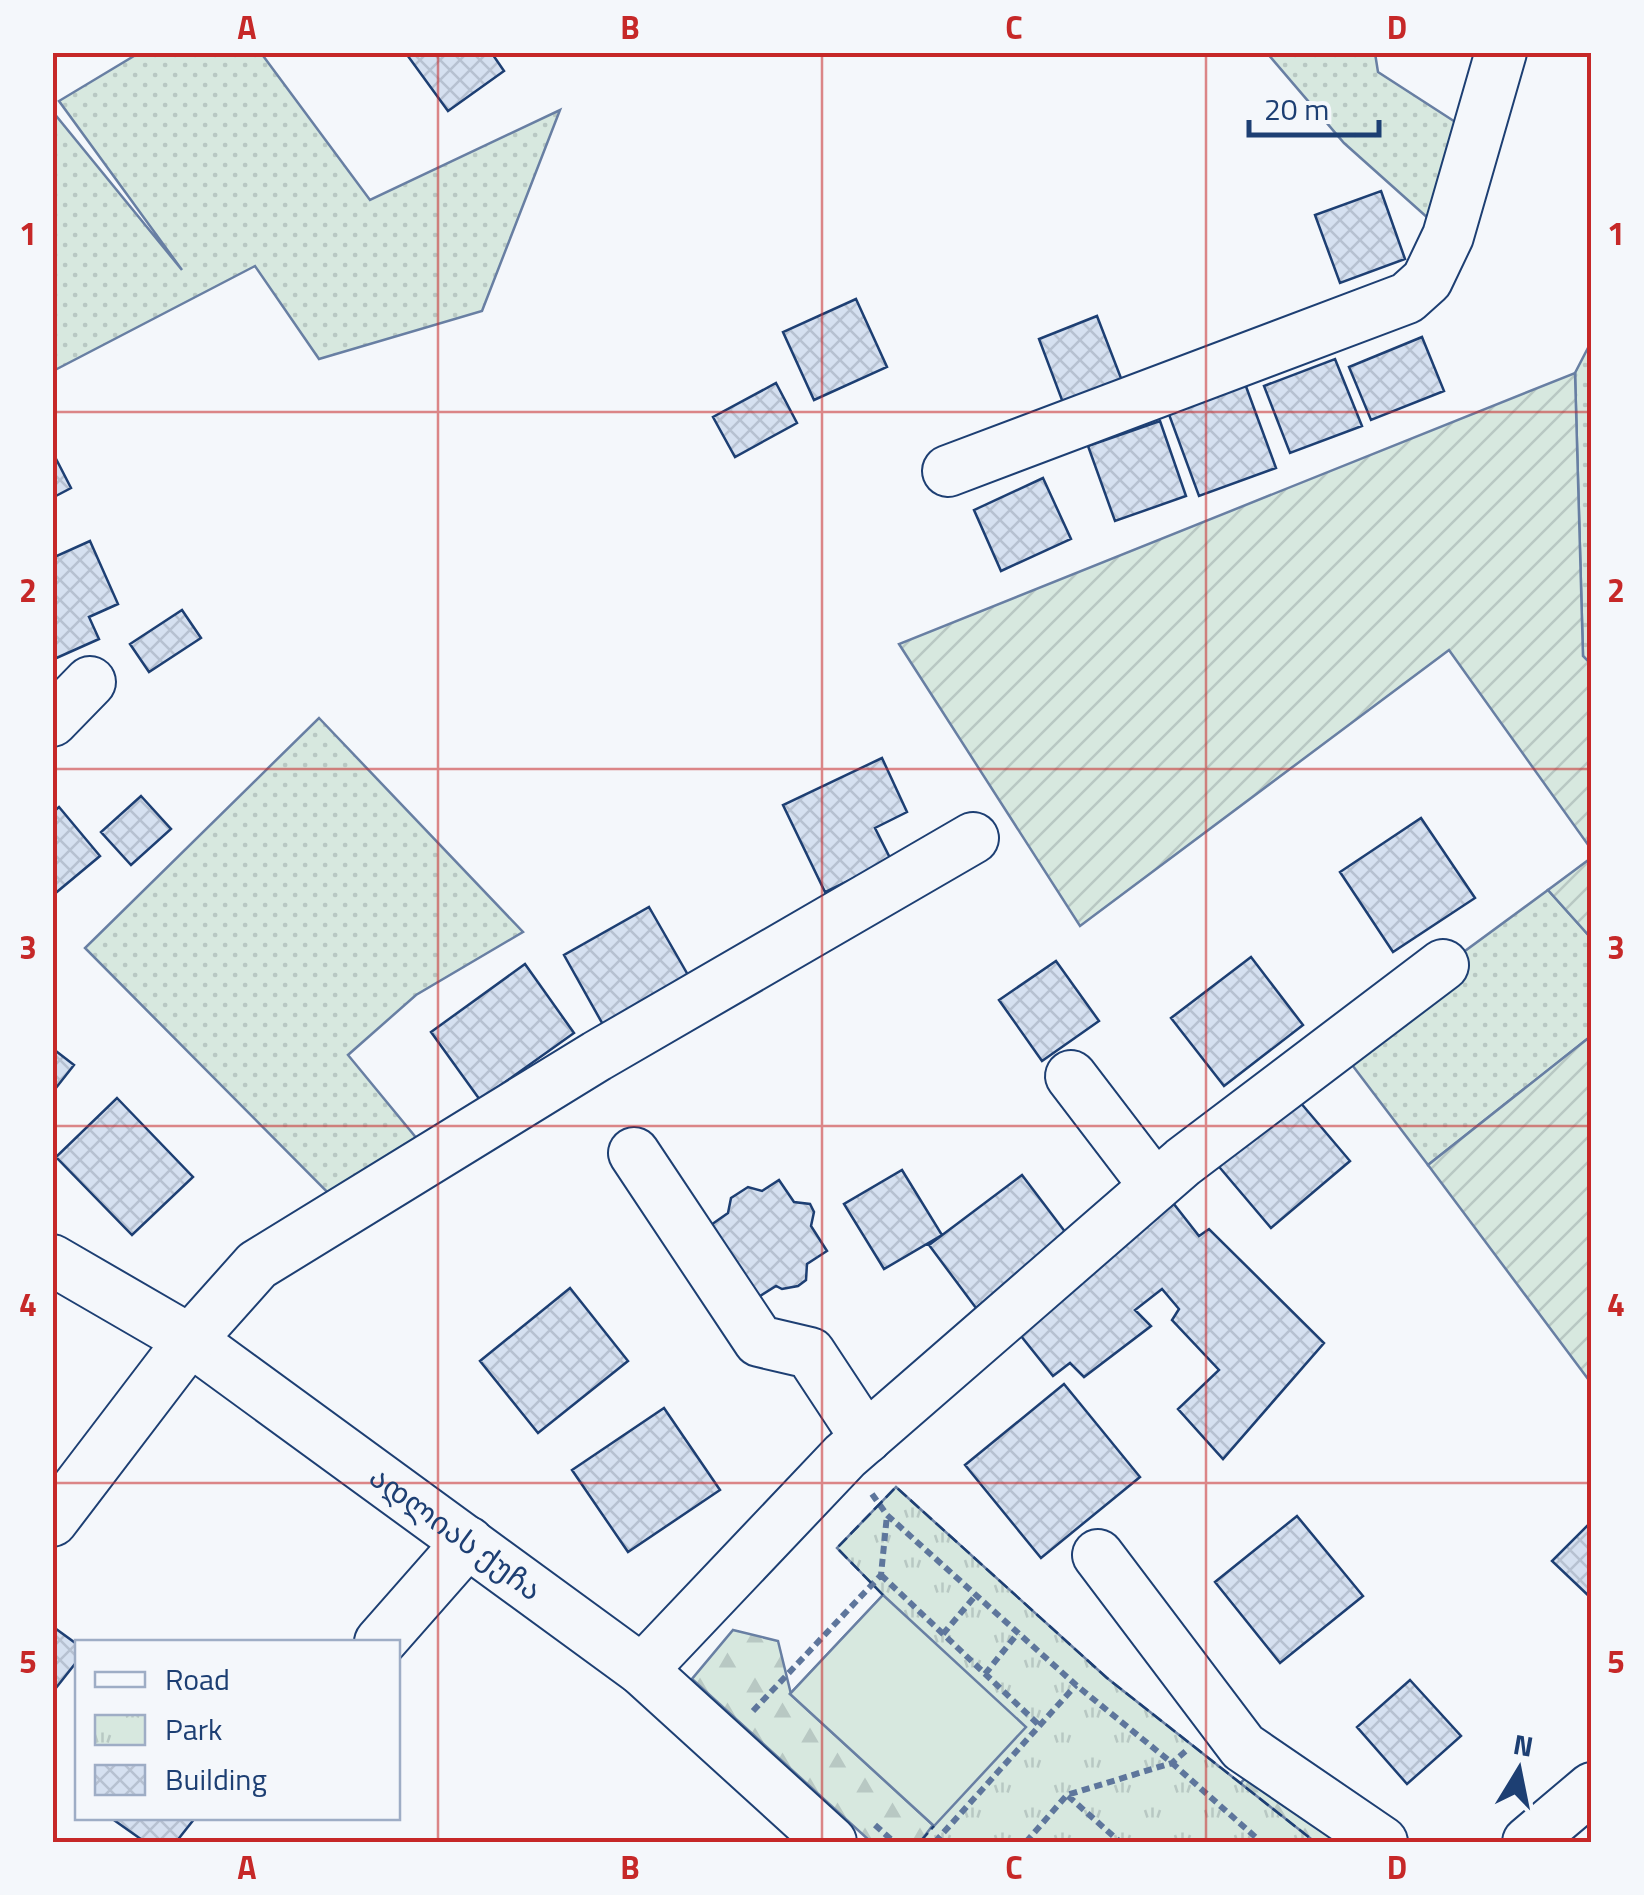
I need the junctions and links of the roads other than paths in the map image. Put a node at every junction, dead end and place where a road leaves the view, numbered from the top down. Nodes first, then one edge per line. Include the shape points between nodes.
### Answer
1 (1501, 52) edge
2 (948, 471) dead end
3 (90, 682) dead end
4 (52, 721) edge
5 (973, 838) dead end
6 (1443, 965) dead end
7 (1072, 1076) dead end
8 (634, 1153) dead end
9 (1155, 1186) junction
10 (52, 1260) edge
11 (190, 1340) junction
12 (856, 1447) junction
13 (52, 1521) edge
14 (468, 1542) junction
15 (1098, 1555) dead end
16 (382, 1640) edge
17 (642, 1670) junction
18 (1592, 1788) edge
19 (822, 1840) edge
20 (1382, 1842) edge
21 (1528, 1842) edge

1 - 2 street via 1448,236 1426,280 1407,298
3 - 4 street
5 - 11 street via 598,1056 256,1266
6 - 9 street
7 - 9 street
8 - 12 street via 759,1342 810,1353
9 - 12 street
10 - 11 street, ადლიას ქუჩა
11 - 13 street
11 - 14 street, ადლიას ქუჩა
12 - 17 street
14 - 16 street
14 - 17 street, ადლიას ქუჩა
15 - 20 street via 1244,1747
17 - 19 street, ადლიას ქუჩა
18 - 21 street

